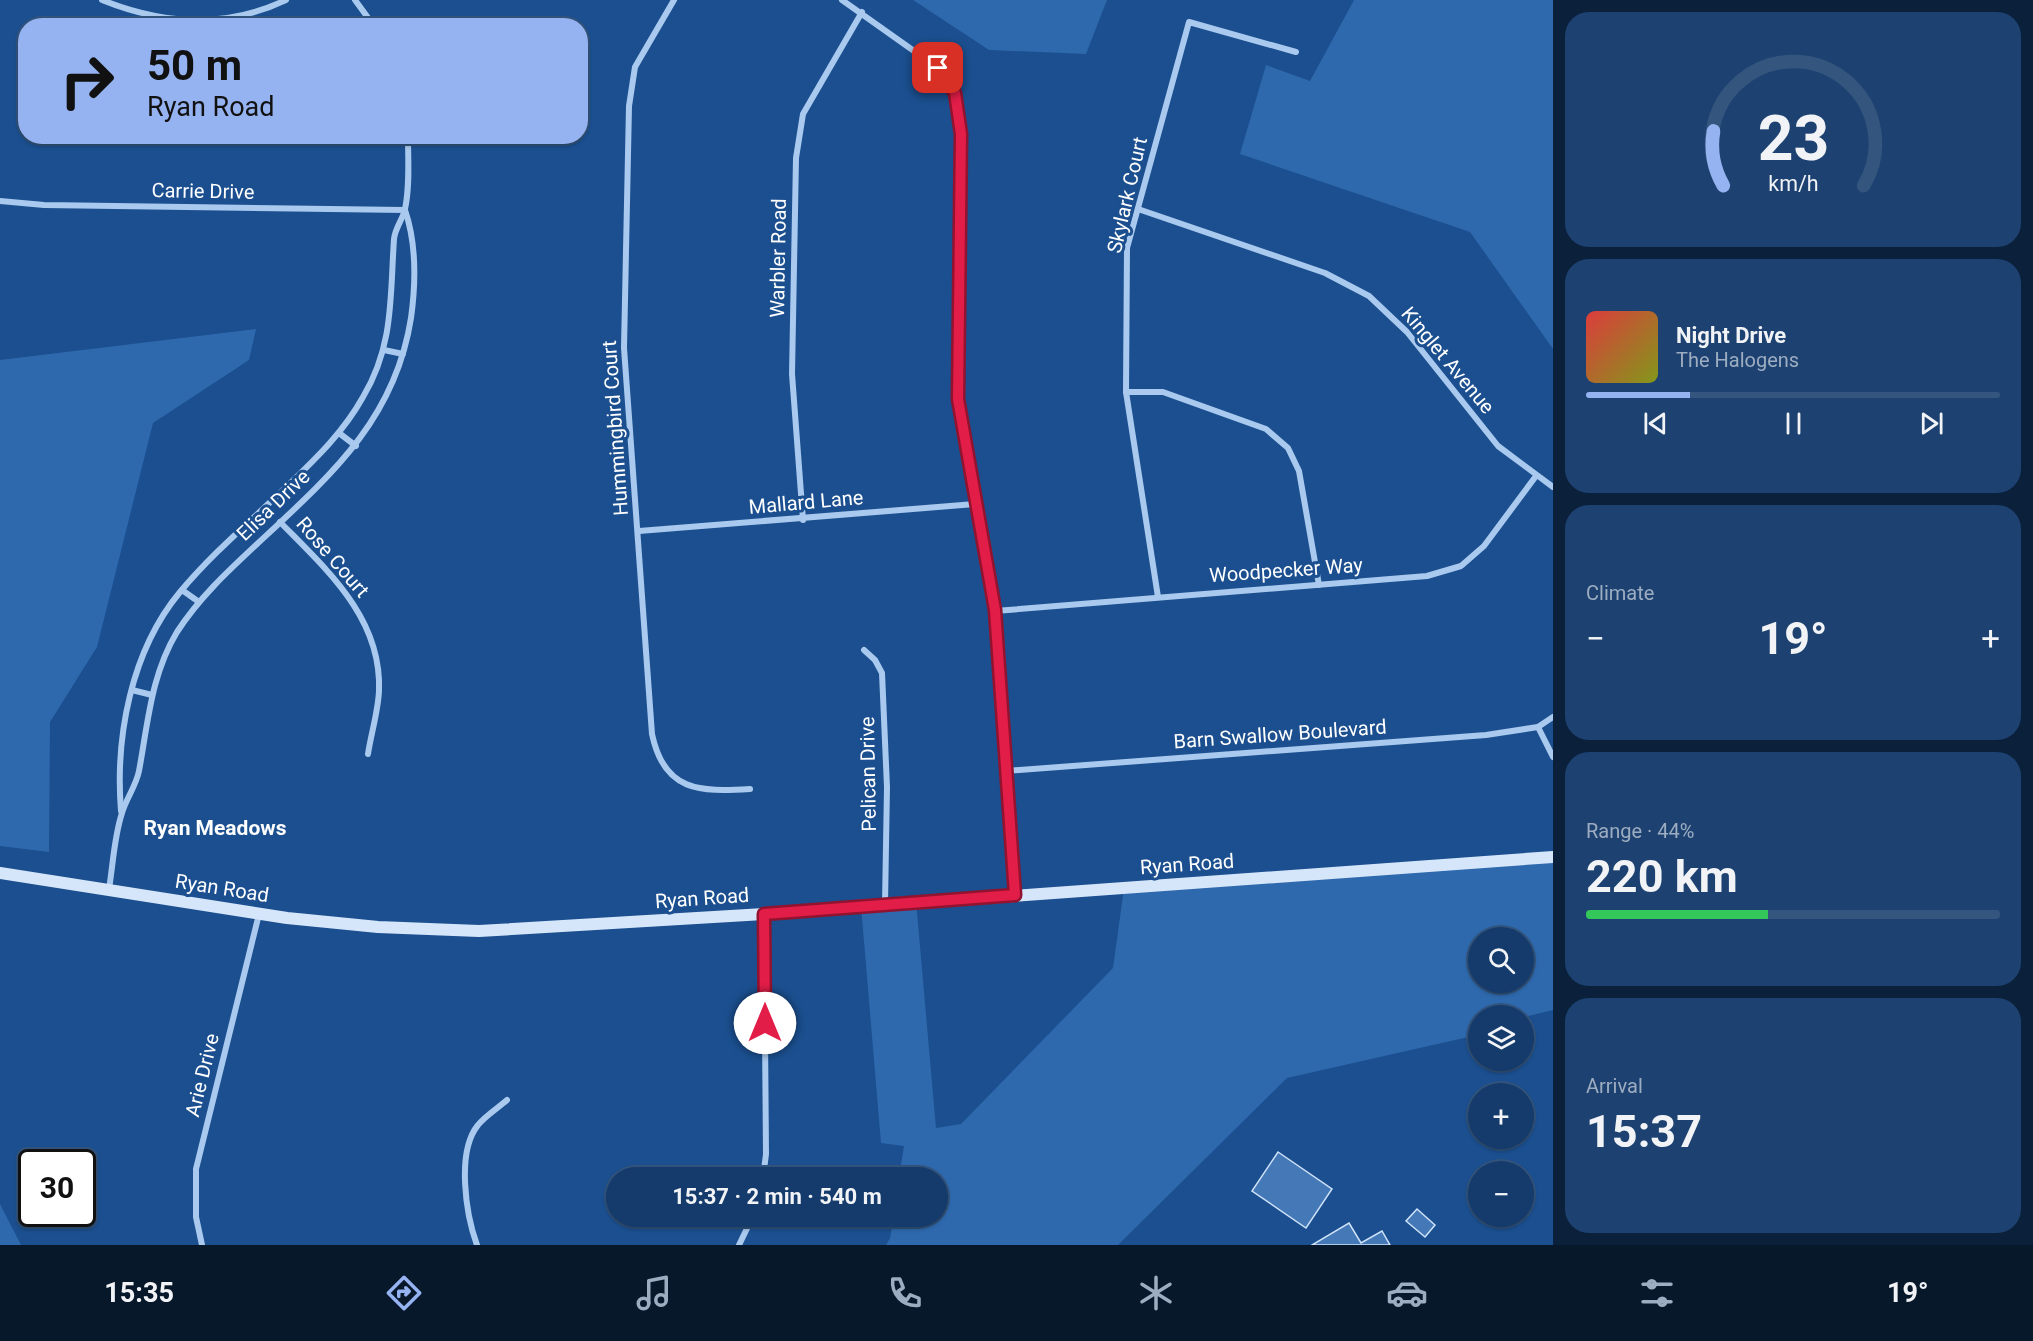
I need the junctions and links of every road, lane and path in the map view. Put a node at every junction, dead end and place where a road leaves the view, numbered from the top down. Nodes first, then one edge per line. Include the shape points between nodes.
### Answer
1 (102, 0) edge
2 (286, 0) edge
3 (355, 0) edge
4 (674, 0) edge
5 (842, 0) edge
6 (862, 12) junction
7 (165, 18) edge
8 (226, 18) edge
9 (368, 18) edge
10 (1296, 52) dead end
11 (408, 144) edge
12 (0, 201) edge
13 (1137, 209) junction
14 (405, 210) junction
15 (384, 350) junction
16 (403, 354) junction
17 (1126, 392) junction
18 (339, 433) junction
19 (356, 446) junction
20 (1536, 476) junction
21 (1553, 487) edge
22 (975, 504) junction
23 (803, 520) junction
24 (280, 522) junction
25 (639, 531) junction
26 (1319, 585) junction
27 (182, 590) junction
28 (1158, 597) junction
29 (199, 602) junction
30 (995, 610) junction
31 (864, 650) dead end
32 (132, 690) junction
33 (152, 695) junction
34 (1553, 717) edge
35 (1538, 727) junction
36 (368, 754) dead end
37 (1553, 757) edge
38 (1006, 771) junction
39 (750, 789) dead end
40 (121, 814) junction
41 (1553, 857) edge
42 (0, 873) edge
43 (109, 889) junction
44 (1015, 895) junction
45 (885, 904) junction
46 (259, 914) junction
47 (764, 914) junction
48 (507, 1100) dead end
49 (764, 1167) edge
50 (748, 1227) edge
51 (202, 1245) edge
52 (477, 1245) edge
53 (739, 1245) edge

1 - 7 street
2 - 8 street
3 - 9 street
4 - 25 street, Hummingbird Court via 635,67 629,106 624,348
5 - 6 street
6 - 22 street via 938,68 955,93 961,134 958,399
6 - 23 street, Warbler Road via 803,114 796,158 792,374
10 - 13 street, Skylark Court via 1188,22
11 - 14 street, Elisa Drive
12 - 14 street, Carrie Drive via 44,205
13 - 17 street, Skylark Court via 1127,248
13 - 20 street, Kinglet Avenue via 1325,273 1369,296 1407,332 1498,446
14 - 15 street, Elisa Drive via 394,235 392,308
14 - 16 street, Elisa Drive via 414,245 412,307
15 - 16 street
15 - 18 street, Elisa Drive via 364,396
16 - 19 street, Elisa Drive via 388,395
17 - 26 street via 1163,392 1266,429 1288,448 1299,471
17 - 28 street, Skylark Court
18 - 19 street
18 - 27 street, Elisa Drive
19 - 24 street, Elisa Drive
20 - 21 street, Kinglet Avenue
20 - 26 street, Woodpecker Way via 1484,546 1461,566 1427,576
22 - 23 street, Mallard Lane
22 - 30 street
23 - 25 street, Mallard Lane
24 - 29 street, Elisa Drive
24 - 36 street, Rose Court via 334,578 367,628 379,680
25 - 39 street, Hummingbird Court via 656,753 673,777 692,788
26 - 28 street, Woodpecker Way
27 - 29 street
27 - 32 street, Elisa Drive via 151,639
28 - 30 street, Woodpecker Way
29 - 33 street, Elisa Drive via 176,634
30 - 38 street
31 - 45 street, Pelican Drive via 882,673 887,787
32 - 33 street
32 - 40 street, Elisa Drive via 118,774
33 - 40 street, Elisa Drive via 138,774
34 - 35 street, Barn Swallow Boulevard
35 - 37 street
35 - 38 street, Barn Swallow Boulevard via 1486,735
38 - 44 street
40 - 43 street, Elisa Drive
41 - 44 street, Ryan Road
42 - 43 street, Ryan Road
43 - 46 street, Ryan Road
44 - 45 street, Ryan Road
45 - 47 street, Ryan Road
46 - 47 street, Ryan Road via 378,927 478,931
46 - 51 street, Arie Drive via 196,1169 196,1217
47 - 49 street
48 - 52 street via 478,1125 467,1156 467,1200
50 - 53 street

